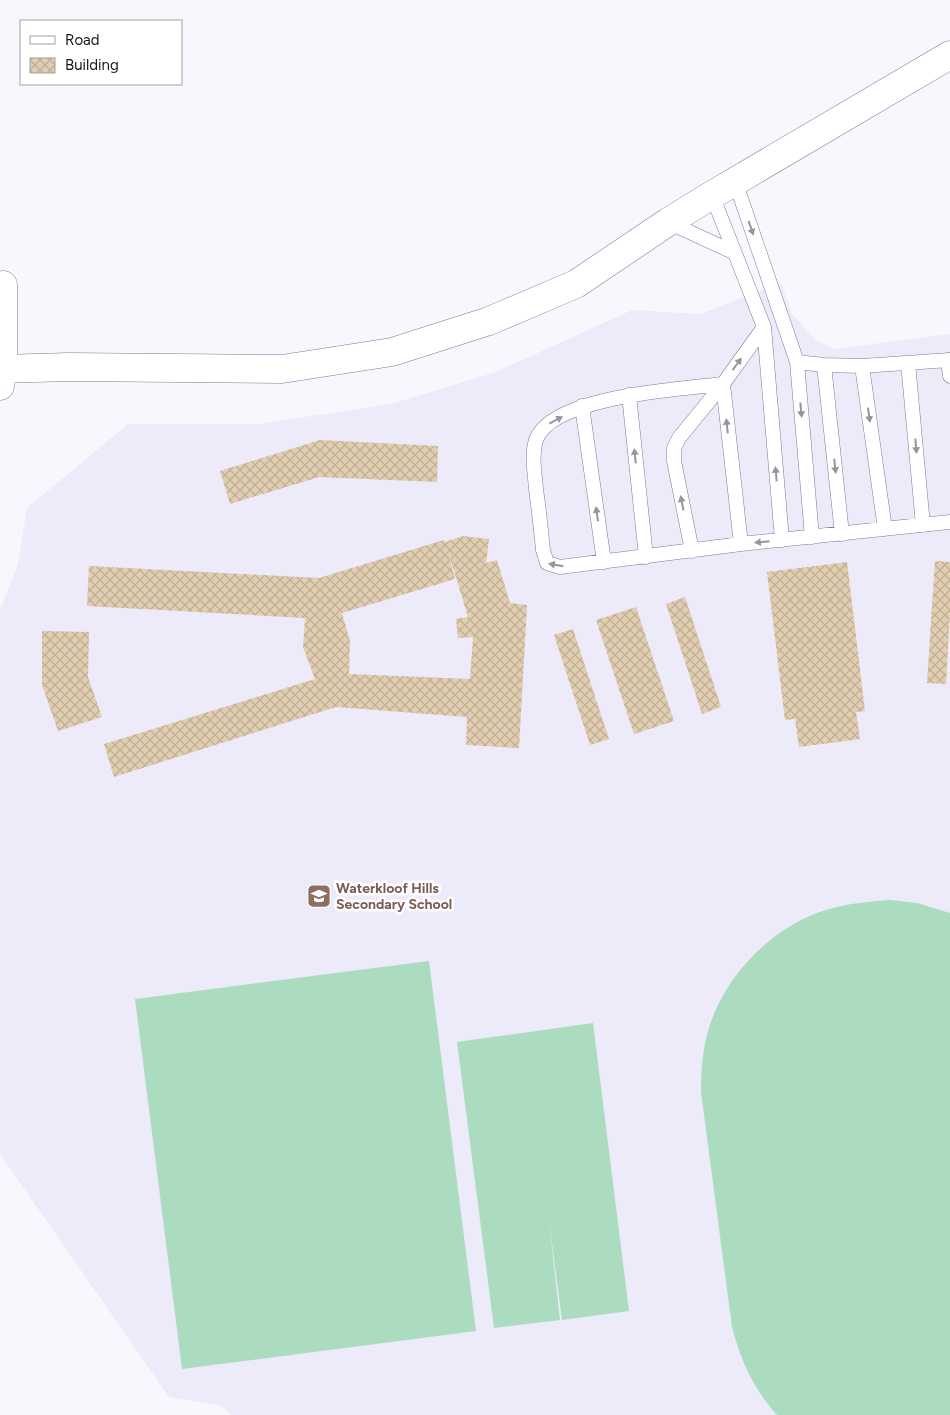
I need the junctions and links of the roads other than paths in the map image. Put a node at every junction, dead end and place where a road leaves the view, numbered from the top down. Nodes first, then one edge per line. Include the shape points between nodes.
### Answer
1 (950, 55) edge
2 (724, 188) junction
3 (668, 222) junction
4 (735, 253) junction
5 (3, 285) dead end
6 (764, 327) junction
7 (949, 360) edge
8 (797, 362) junction
9 (908, 363) junction
10 (824, 365) junction
11 (862, 366) junction
12 (1, 375) edge
13 (950, 376) edge
14 (723, 384) junction
15 (629, 395) junction
16 (582, 406) junction
17 (950, 522) edge
18 (923, 525) junction
19 (885, 529) junction
20 (842, 534) junction
21 (812, 536) junction
22 (782, 540) junction
23 (741, 544) junction
24 (692, 551) junction
25 (646, 557) junction
26 (604, 562) junction

1 - 2 street
2 - 3 street
2 - 4 lane
2 -> 8 lane
3 - 4 lane
3 - 12 street via 576,284 489,321 392,352 282,369 69,367
4 - 6 lane
5 - 12 street
14 -> 6 lane
22 -> 6 lane
7 - 9 lane
7 - 13 lane
8 - 10 lane
8 -> 21 lane
9 - 11 lane
9 -> 18 lane
10 - 11 lane
10 -> 20 lane
11 -> 19 lane
14 - 15 lane
23 -> 14 lane
24 -> 14 lane via 674,448
15 - 16 lane
25 -> 15 lane
26 -> 16 lane
26 -> 16 lane via 560,567 547,563 543,550 533,458 536,440 545,425
17 - 18 lane
18 - 19 lane
19 - 20 lane
20 - 21 lane
21 - 22 lane
22 -> 23 lane
23 - 24 lane
24 - 25 lane
25 - 26 lane

